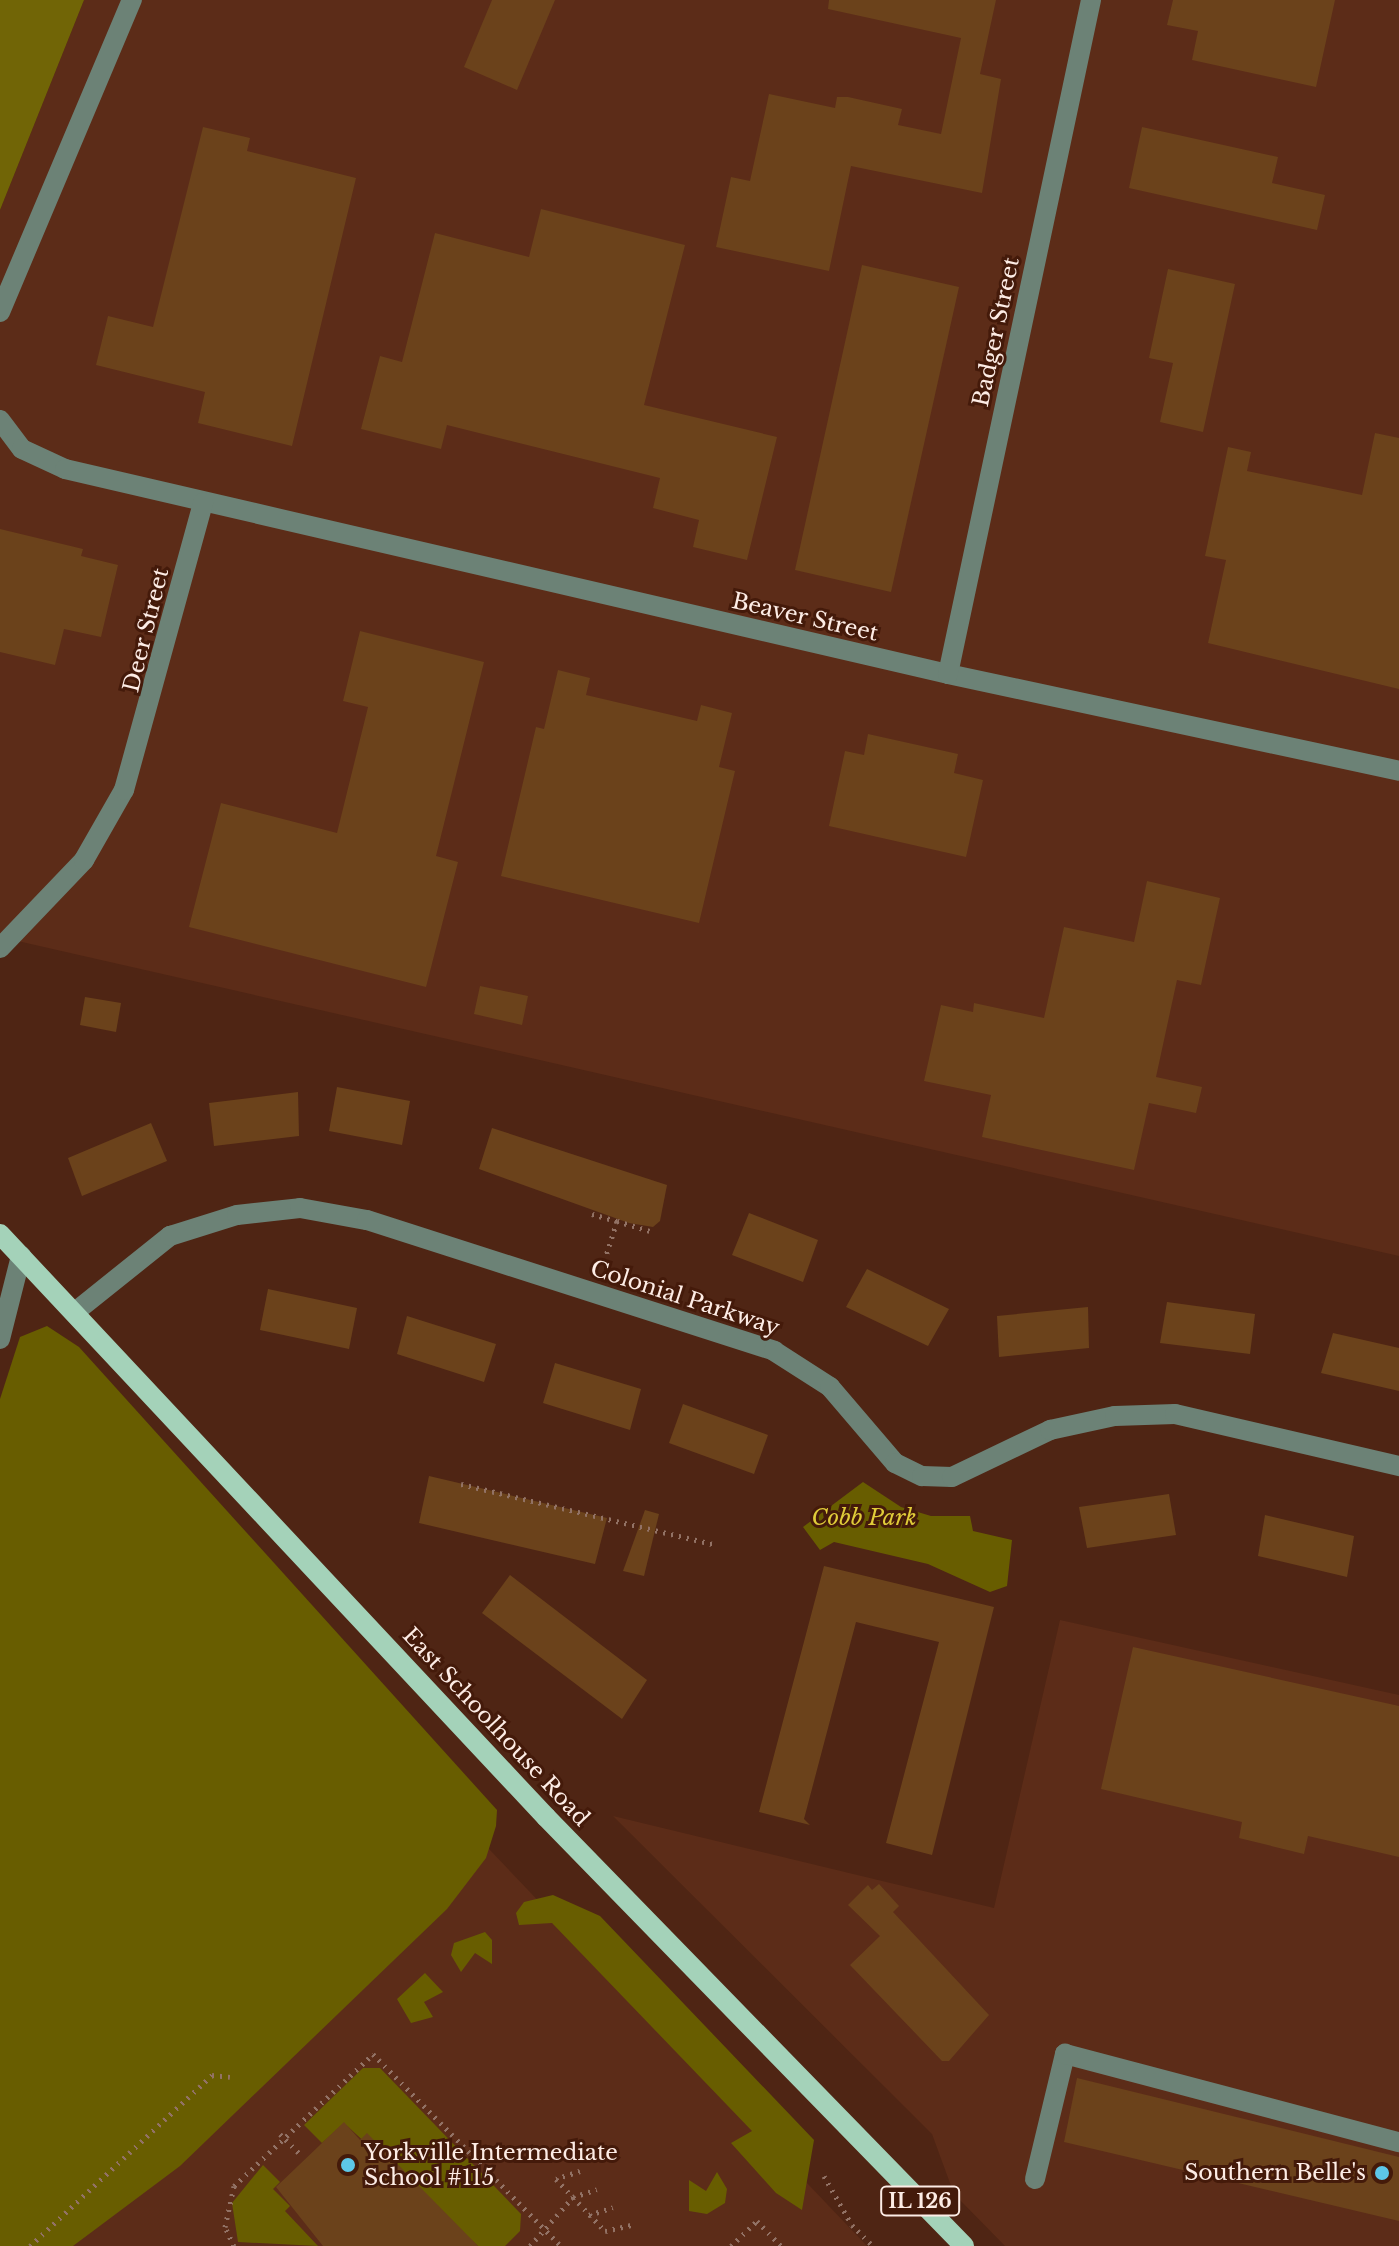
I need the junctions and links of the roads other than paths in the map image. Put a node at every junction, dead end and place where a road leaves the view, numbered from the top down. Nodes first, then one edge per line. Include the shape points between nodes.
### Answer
1 (132, 0) edge
2 (1091, 0) edge
3 (0, 312) edge
4 (0, 420) edge
5 (203, 503) junction
6 (948, 674) junction
7 (1399, 771) edge
8 (0, 948) edge
9 (0, 1234) edge
10 (21, 1256) junction
11 (75, 1312) junction
12 (0, 1339) edge
13 (1399, 1466) edge
14 (1399, 2142) edge
15 (1035, 2179) dead end
16 (964, 2246) edge

1 - 3 street
2 - 6 street, Badger Street
4 - 5 street via 22,449 65,469
5 - 6 street, Beaver Street
5 - 8 street, Deer Street via 124,790 84,860
6 - 7 street, Beaver Street
9 - 10 main road, East Schoolhouse Road
10 - 11 main road, East Schoolhouse Road
10 - 12 street
11 - 13 street, Colonial Parkway via 170,1236 237,1215 300,1208 367,1220 774,1351 830,1387 895,1463 922,1476 952,1477 1050,1430 1115,1416 1162,1414
11 - 16 main road, East Schoolhouse Road / IL 126 via 535,1806
14 - 15 street via 1065,2054

